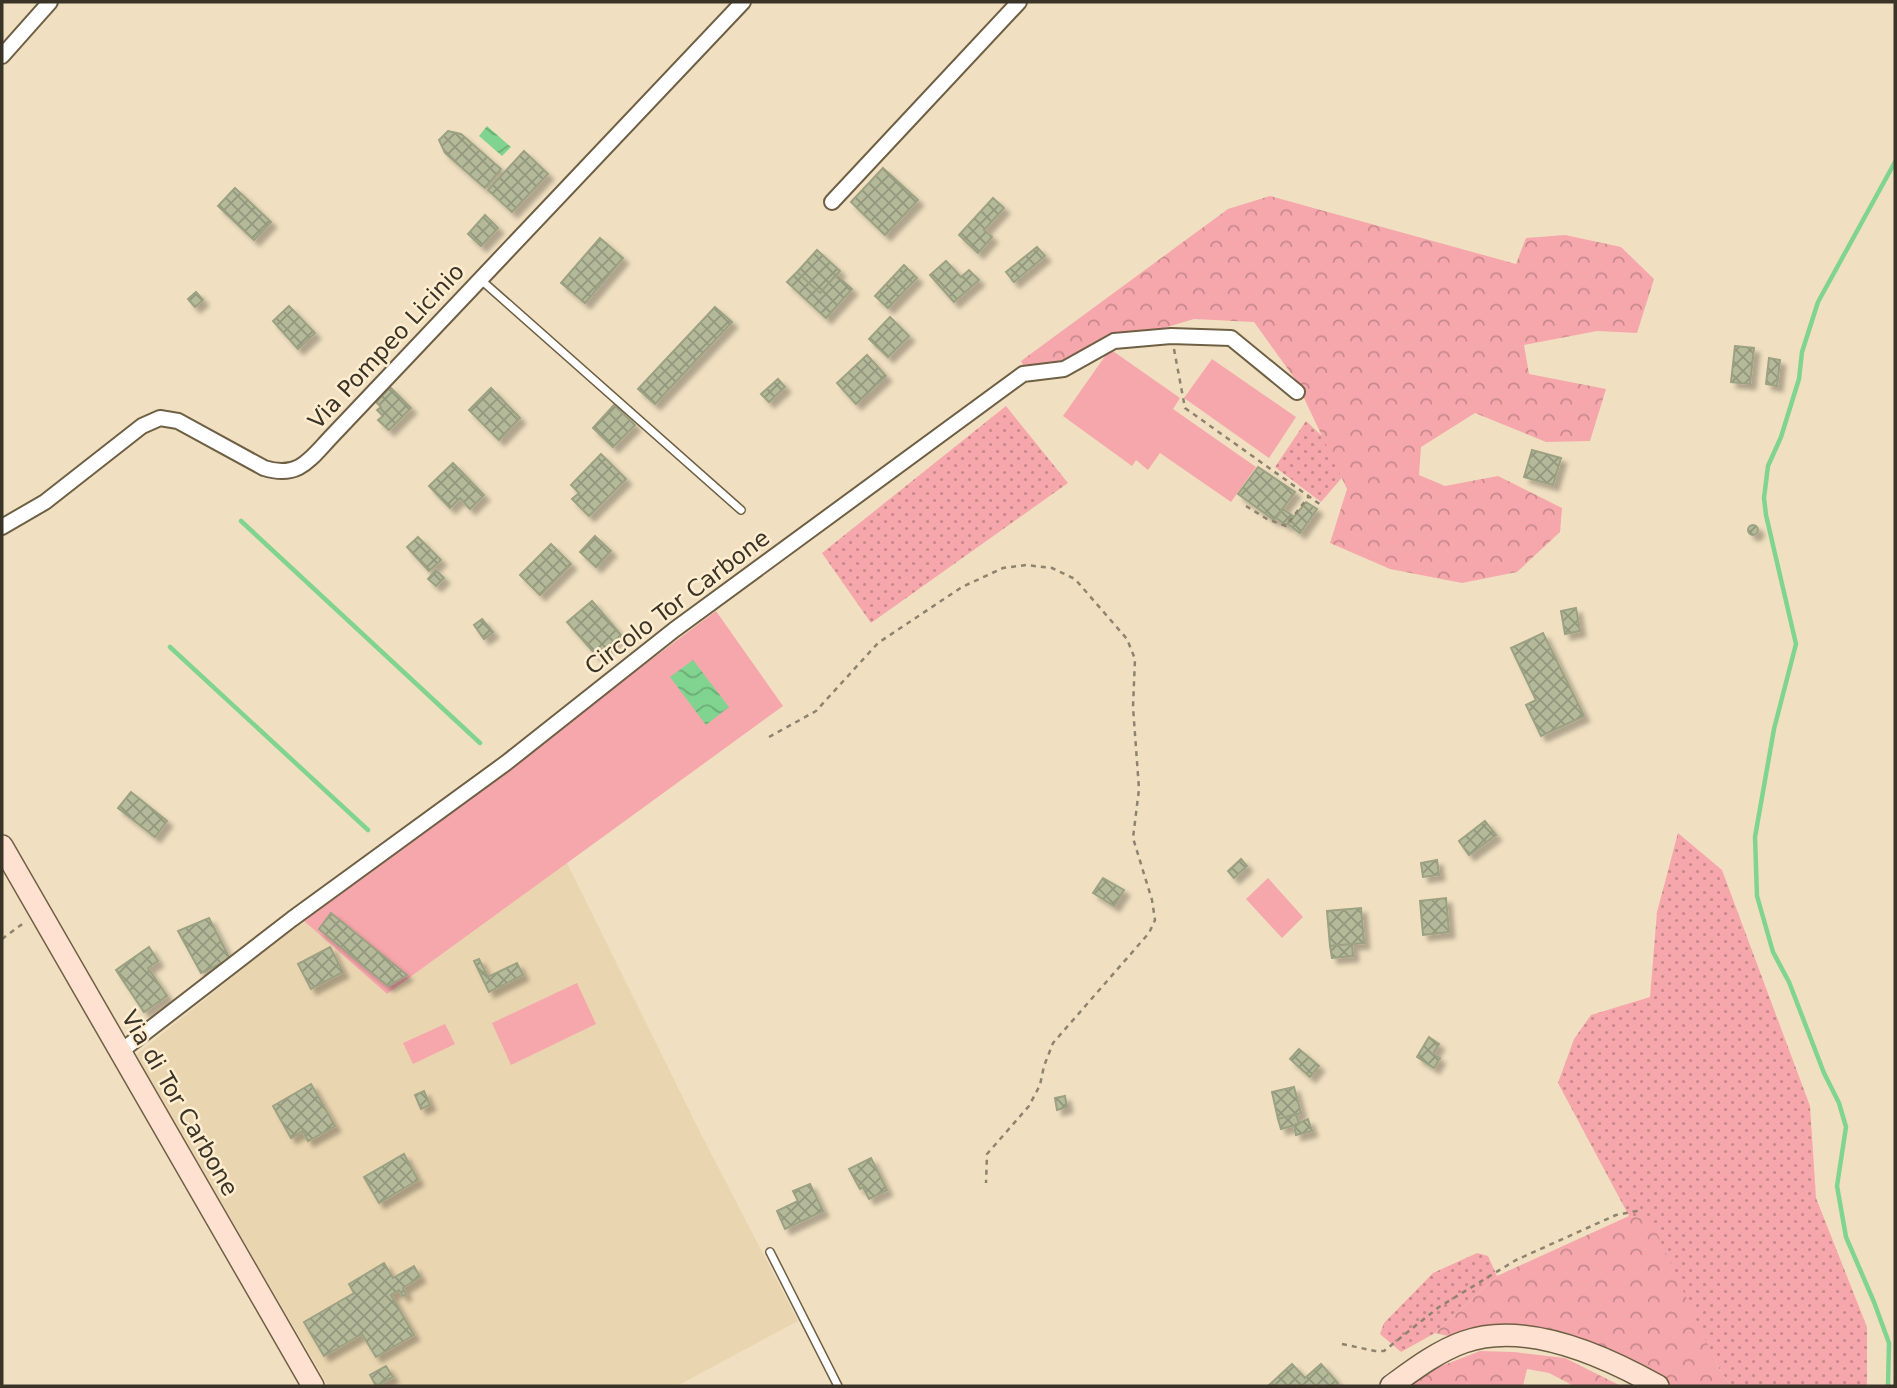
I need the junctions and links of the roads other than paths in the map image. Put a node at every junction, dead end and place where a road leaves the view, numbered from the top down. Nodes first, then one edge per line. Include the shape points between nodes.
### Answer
1 (50, 2) edge
2 (743, 2) edge
3 (1019, 2) edge
4 (2, 56) edge
5 (832, 202) dead end
6 (480, 279) junction
7 (1297, 392) dead end
8 (741, 510) dead end
9 (2, 527) edge
10 (2, 846) edge
11 (120, 1052) junction
12 (770, 1252) dead end
13 (313, 1386) edge
14 (838, 1386) edge
15 (1391, 1386) edge
16 (1658, 1386) edge

1 - 4 street
2 - 6 street, Via Pompeo Licinio
3 - 5 street
6 - 8 lane
6 - 9 street, Via Pompeo Licinio via 299,469 264,468 178,421 160,418 142,426 45,502
7 - 11 street, Circolo Tor Carbone via 1231,338 1171,336 1114,341 1064,369 1023,374 674,630 506,763
10 - 11 main road, Via di Tor Carbone
11 - 13 main road, Via di Tor Carbone
12 - 14 lane
15 - 16 main road via 1458,1344 1493,1336 1571,1347

